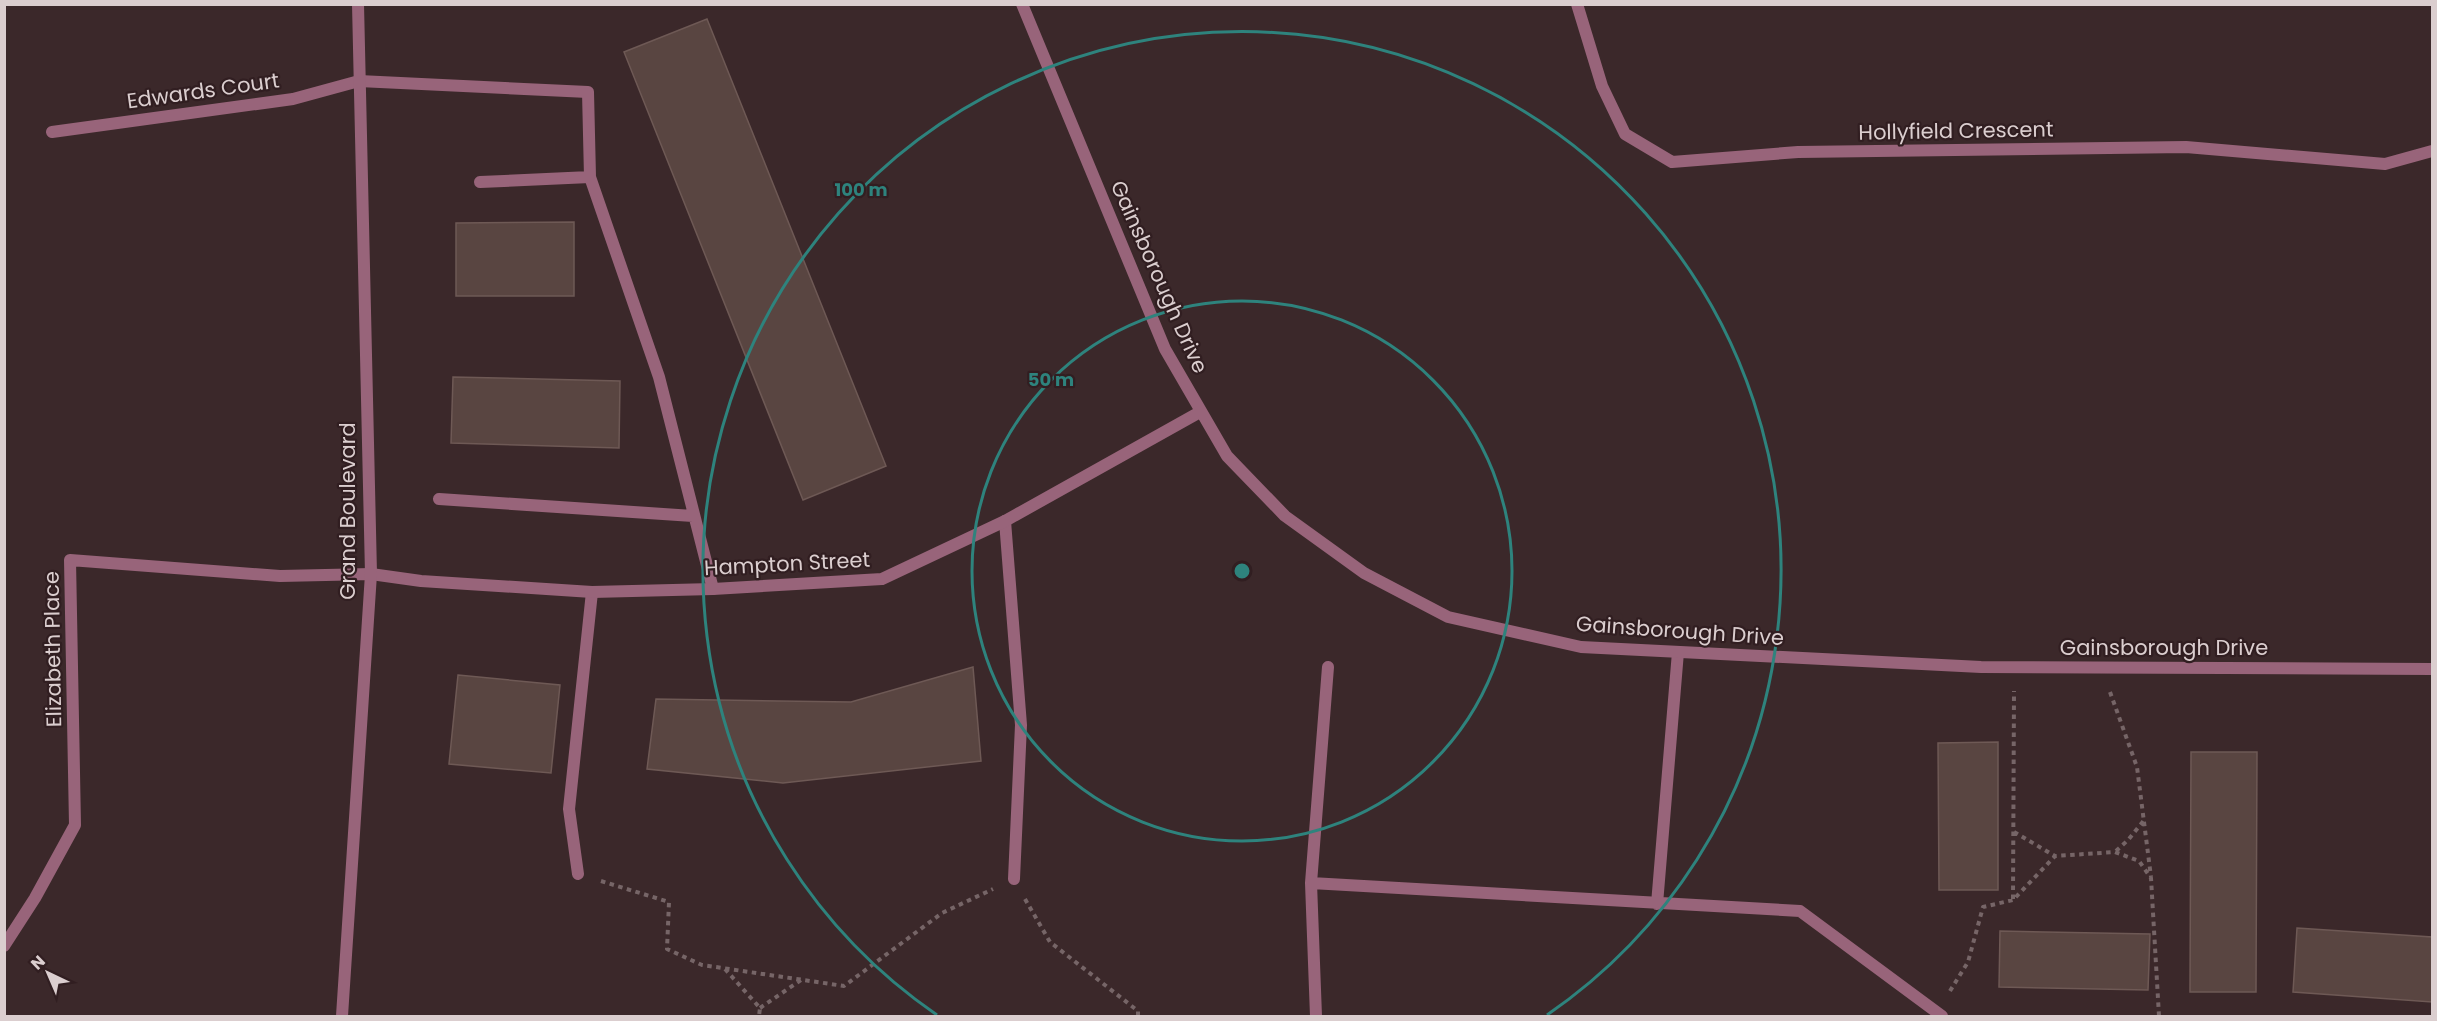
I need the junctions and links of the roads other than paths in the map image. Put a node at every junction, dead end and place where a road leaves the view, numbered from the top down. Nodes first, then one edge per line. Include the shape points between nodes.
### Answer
1 (358, 4) edge
2 (1022, 4) edge
3 (1577, 4) edge
4 (359, 81) junction
5 (52, 132) dead end
6 (2433, 151) edge
7 (590, 177) junction
8 (480, 182) dead end
9 (1200, 412) junction
10 (439, 499) dead end
11 (693, 516) junction
12 (1005, 521) junction
13 (371, 574) junction
14 (714, 588) junction
15 (592, 592) junction
16 (1678, 652) junction
17 (1328, 667) dead end
18 (2433, 669) edge
19 (578, 874) road end
20 (1014, 879) road end
21 (1311, 883) junction
22 (1657, 904) junction
23 (4, 946) edge
24 (1940, 1014) edge
25 (342, 1017) edge
26 (1316, 1017) edge

1 - 4 street, Grand Boulevard
2 - 9 street, Gainsborough Drive via 1165,349
3 - 6 street, Hollyfield Crescent via 1602,86 1625,134 1672,162 1798,152 2186,147 2385,164
4 - 5 street, Edwards Court via 293,99
4 - 7 street, Edwards Court via 588,92
4 - 13 street, Grand Boulevard
7 - 8 street
7 - 11 street via 659,377
9 - 12 street, Hampton Street
9 - 16 street, Gainsborough Drive via 1227,456 1285,516 1364,573 1448,617 1581,647
10 - 11 street
11 - 14 street
12 - 14 street, Hampton Street via 882,579
12 - 20 street via 1021,725
13 - 15 street, Hampton Street
13 - 23 street, Elizabeth Place via 280,576 70,560 75,825
13 - 25 street, Grand Boulevard
14 - 15 street, Hampton Street
15 - 19 street via 569,809
16 - 18 street, Gainsborough Drive via 2014,667
16 - 22 street
17 - 21 street
21 - 22 street
21 - 26 street
22 - 24 street via 1800,911

